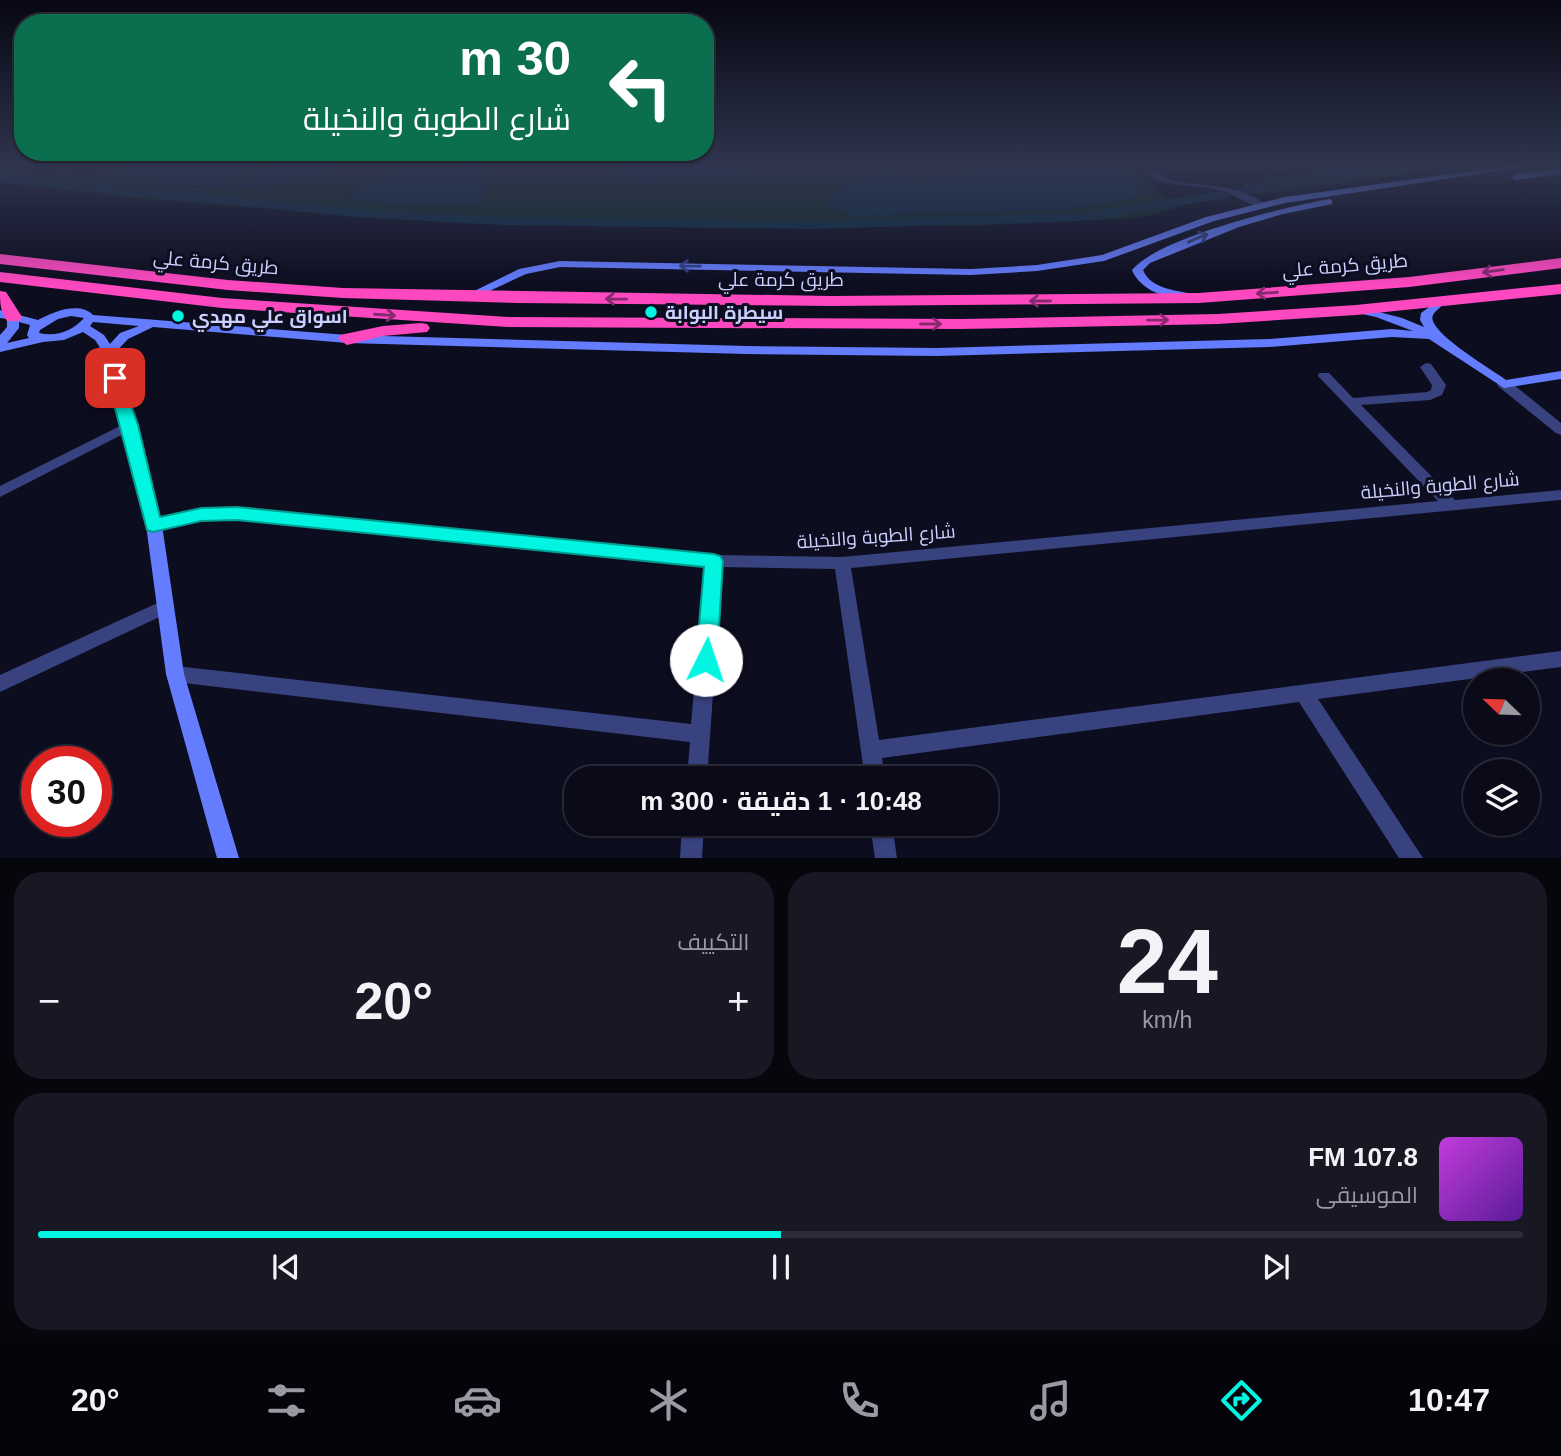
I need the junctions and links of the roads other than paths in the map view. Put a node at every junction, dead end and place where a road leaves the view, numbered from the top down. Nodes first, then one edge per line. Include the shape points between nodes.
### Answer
1 (1257, 206) edge
2 (1296, 206) edge
3 (1314, 206) edge
4 (1300, 208) junction
5 (0, 259) edge
6 (1561, 263) edge
7 (0, 277) edge
8 (1561, 289) edge
9 (0, 296) edge
10 (468, 297) junction
11 (1199, 298) junction
12 (883, 300) junction
13 (831, 301) junction
14 (1439, 303) junction
15 (1356, 310) junction
16 (7, 316) edge
17 (469, 320) junction
18 (86, 323) junction
19 (833, 323) junction
20 (156, 324) junction
21 (886, 324) junction
22 (36, 326) junction
23 (1436, 336) junction
24 (43, 338) junction
25 (347, 339) junction
26 (0, 345) edge
27 (107, 354) junction
28 (1426, 367) dead end
29 (1561, 375) edge
30 (1324, 376) dead end
31 (1503, 384) junction
32 (1349, 402) junction
33 (130, 425) junction
34 (1561, 430) edge
35 (0, 492) edge
36 (1558, 498) edge
37 (1451, 505) junction
38 (153, 525) junction
39 (714, 561) junction
40 (842, 563) junction
41 (164, 607) junction
42 (1561, 659) edge
43 (175, 674) junction
44 (0, 684) edge
45 (1304, 694) junction
46 (701, 734) junction
47 (871, 750) junction
48 (698, 766) edge
49 (873, 766) edge
50 (692, 836) edge
51 (883, 836) edge
52 (228, 858) edge
53 (691, 858) edge
54 (886, 858) edge
55 (1412, 858) edge

1 -> 10 main road via 1125,252 1048,267 971,271 560,264 523,271
2 - 4 main road
3 - 4 main road
11 -> 4 main road via 1148,285 1137,270 1146,261 1225,227
5 - 10 highway, طريق كرمة علي via 266,288
6 -> 11 highway, طريق كرمة علي via 1409,282
7 -> 17 highway, طريق كرمة علي via 248,305
8 - 14 highway, طريق كرمة علي
9 - 16 highway
13 -> 10 highway, طريق كرمة علي
11 -> 12 highway, طريق كرمة علي
12 - 13 highway, طريق كرمة علي
12 - 21 highway
13 - 19 highway via 836,312
14 - 15 highway, طريق كرمة علي
14 - 23 main road via 1426,320
21 -> 15 highway, طريق كرمة علي via 1218,318
15 - 23 main road via 1405,321
16 - 22 main road
16 - 26 main road via 13,328
17 - 19 highway, طريق كرمة علي
17 - 25 highway
18 - 20 main road
18 - 22 main road via 85,313 71,312
18 - 24 main road via 60,337
18 - 27 main road
19 - 21 highway, طريق كرمة علي
20 - 25 main road
20 - 27 main road via 124,336
22 - 24 main road via 33,335
22 - 26 main road
23 - 25 main road via 937,352
23 - 31 main road
24 - 26 main road
27 - 33 main road
28 - 32 street via 1438,386 1430,396
29 - 31 main road
30 - 32 street
31 - 34 street
32 - 37 street
33 - 35 street
33 - 38 main road
36 - 37 street, شارع الطوبة والنخيلة
37 - 40 street, شارع الطوبة والنخيلة
38 - 39 street, شارع الطوبة والنخيلة via 201,514 237,514
38 - 41 main road
39 - 40 street, شارع الطوبة والنخيلة
39 - 46 street
40 - 47 street
41 - 43 main road
41 - 44 street
42 - 45 street
43 - 46 street
43 - 52 main road
45 - 47 street
45 - 55 street
46 - 48 street
47 - 49 street
50 - 53 street
51 - 54 street

